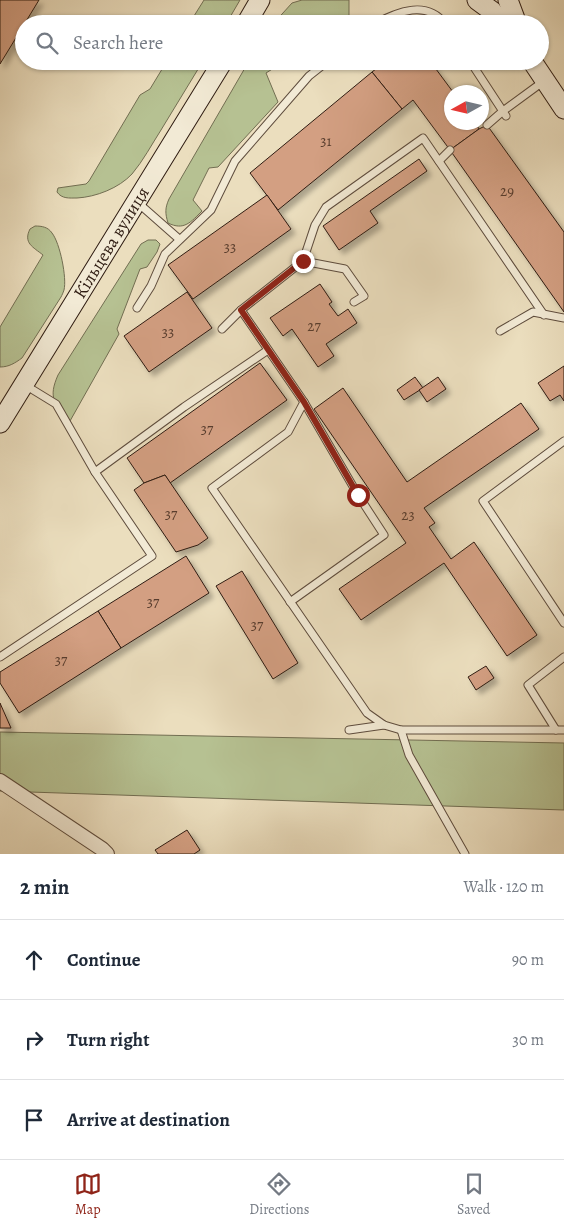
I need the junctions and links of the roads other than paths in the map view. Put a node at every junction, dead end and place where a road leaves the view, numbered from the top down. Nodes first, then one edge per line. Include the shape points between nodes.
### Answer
1 (260, 0) edge
2 (477, 0) edge
3 (508, 0) edge
4 (251, 15) edge
5 (392, 15) edge
6 (437, 15) edge
7 (495, 15) edge
8 (514, 15) edge
9 (218, 70) edge
10 (317, 70) edge
11 (476, 70) edge
12 (538, 70) edge
13 (545, 81) junction
14 (564, 109) edge
15 (505, 114) junction
16 (489, 124) edge
17 (450, 150) dead end
18 (439, 162) junction
19 (137, 202) junction
20 (179, 240) junction
21 (303, 261) junction
22 (354, 302) dead end
23 (137, 308) dead end
24 (241, 310) junction
25 (544, 315) junction
26 (564, 318) edge
27 (222, 329) dead end
28 (500, 331) dead end
29 (268, 350) junction
30 (24, 384) junction
31 (304, 402) junction
32 (0, 422) edge
33 (564, 441) edge
34 (95, 472) junction
35 (290, 602) junction
36 (564, 623) edge
37 (0, 657) edge
38 (564, 657) edge
39 (384, 725) junction
40 (349, 730) dead end
41 (401, 730) junction
42 (556, 730) junction
43 (564, 730) edge
44 (0, 781) edge
45 (104, 852) edge
46 (463, 853) edge

1 - 4 main road
2 - 7 main road
3 - 8 main road
5 - 6 lane via 421,7
9 - 19 main road, Кільцева вулиця
10 - 20 lane via 235,161 211,210
11 - 15 lane
12 - 13 main road
13 - 14 main road
13 - 15 lane
15 - 16 lane
17 - 18 lane
18 - 21 lane via 423,138 326,207 315,225
18 - 25 lane
19 - 20 lane
19 - 30 main road, Кільцева вулиця
20 - 23 lane via 165,254
21 - 22 lane via 345,269 364,296
21 - 24 lane
24 - 27 lane
24 - 29 lane
25 - 26 lane
25 - 28 lane via 533,312
29 - 31 lane
29 - 34 lane
30 - 32 main road, Кільцева вулиця
30 - 34 lane via 56,404
31 - 35 lane via 288,432 212,488
31 - 35 lane via 384,535
33 - 36 lane via 483,501
34 - 37 lane via 152,556
35 - 39 lane via 367,712
38 - 42 lane via 528,685
39 - 40 lane
39 - 41 lane
41 - 42 lane
41 - 46 lane via 409,755
42 - 43 lane
44 - 45 street

